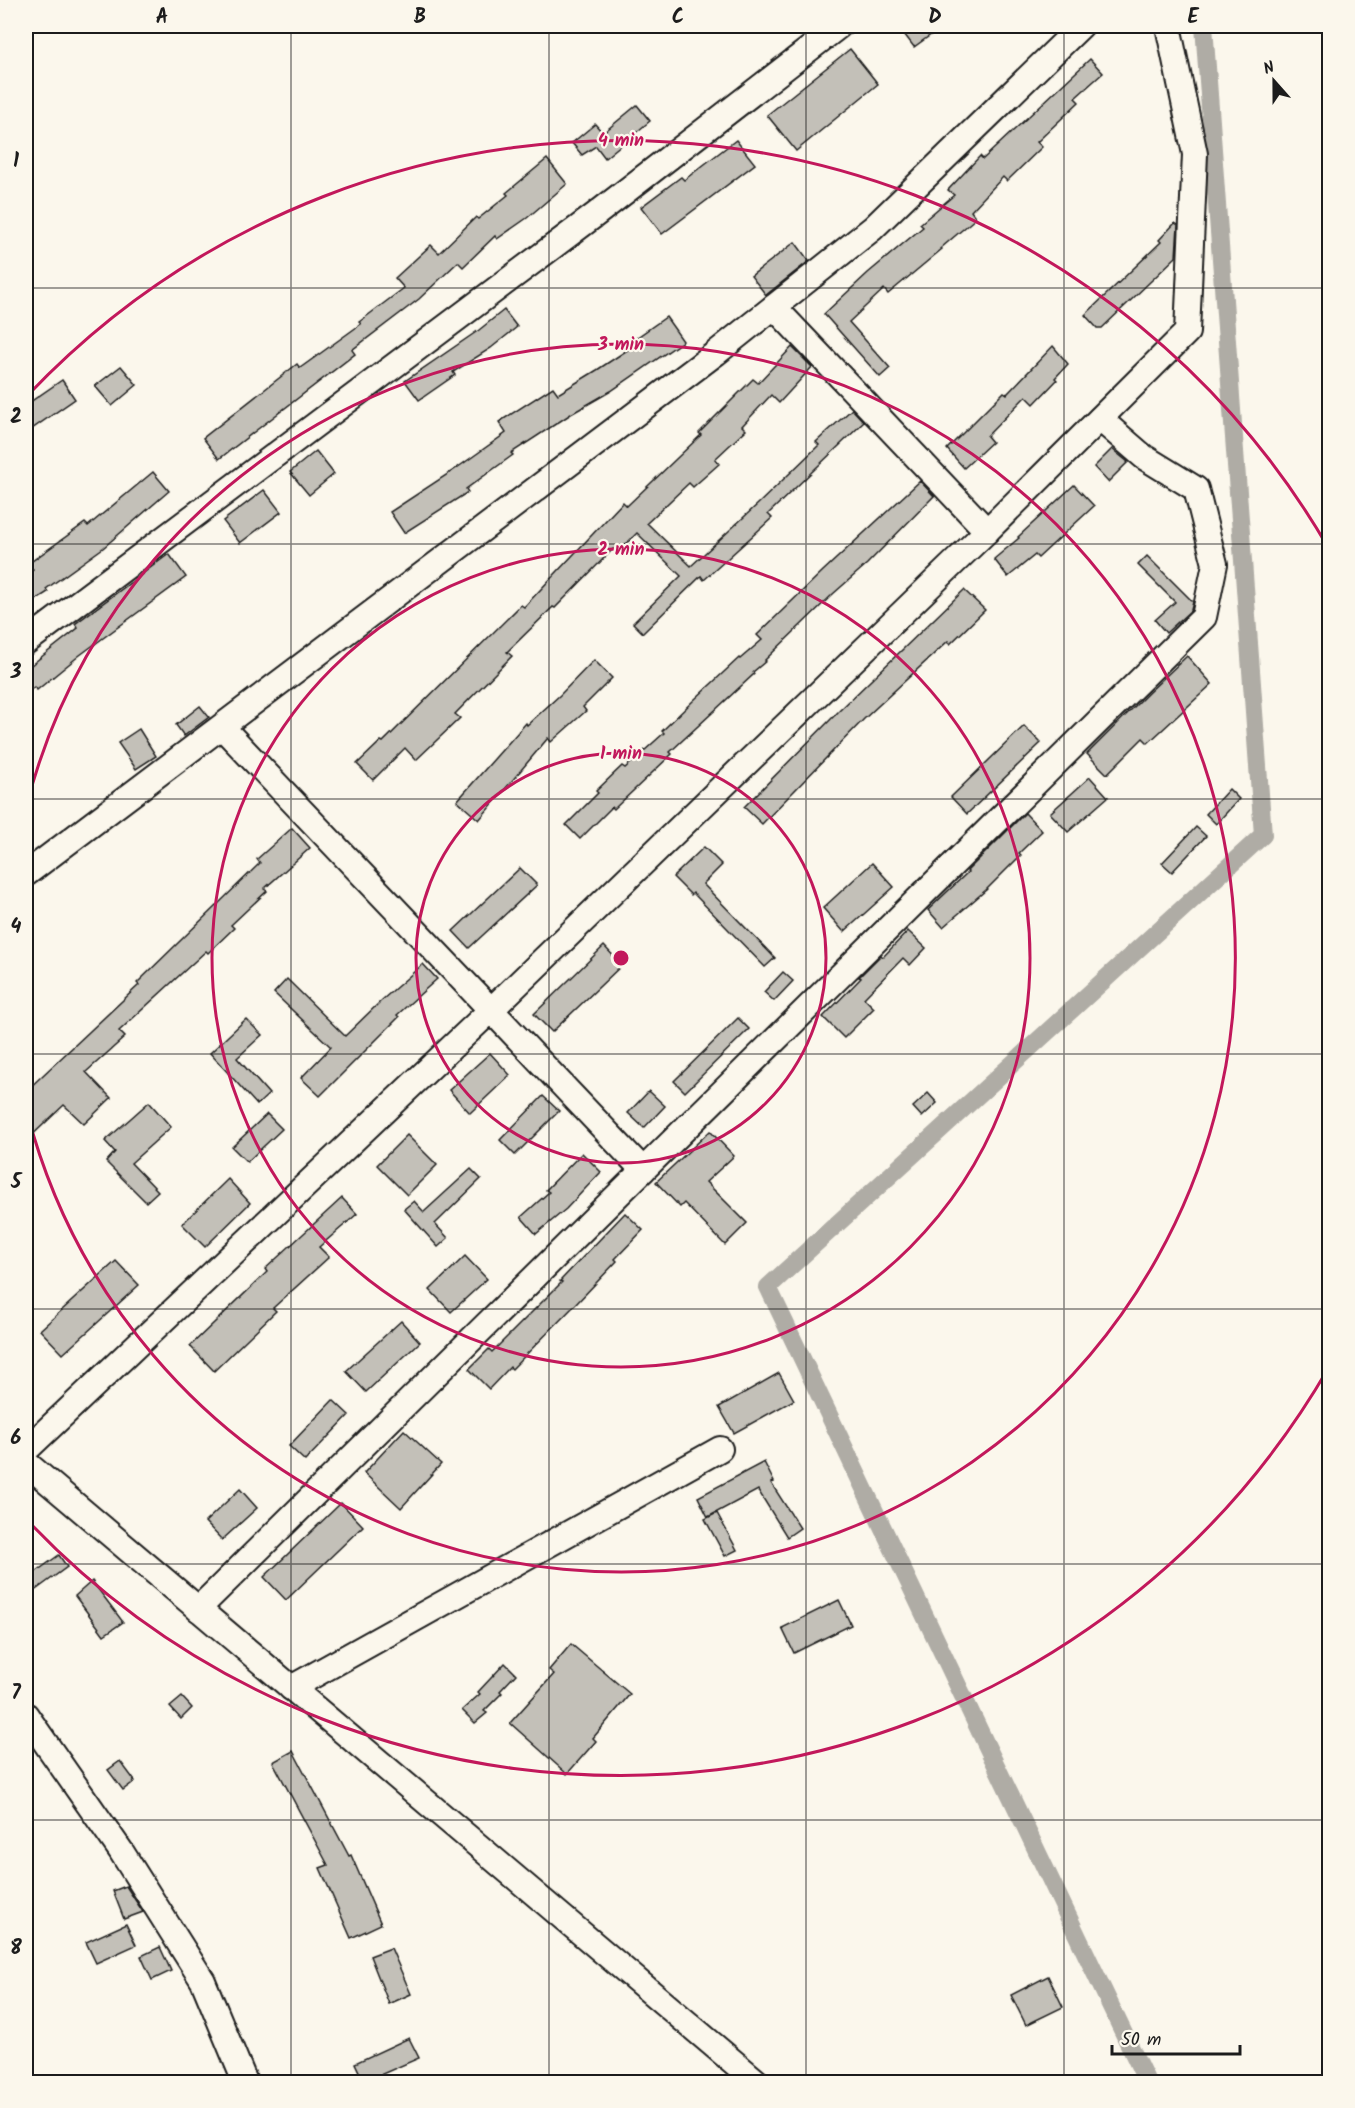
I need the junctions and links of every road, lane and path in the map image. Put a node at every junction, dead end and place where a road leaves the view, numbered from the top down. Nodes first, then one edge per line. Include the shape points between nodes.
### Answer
1 (839, 26) edge
2 (1081, 26) edge
3 (1168, 26) edge
4 (774, 307) junction
5 (1100, 419) junction
6 (987, 531) junction
7 (26, 642) edge
8 (222, 727) junction
9 (26, 874) edge
10 (491, 1011) junction
11 (643, 1170) junction
12 (720, 1449) dead end
13 (26, 1450) edge
14 (26, 1463) edge
15 (198, 1609) junction
16 (291, 1688) junction
17 (26, 1715) edge
18 (245, 2082) edge
19 (758, 2082) edge

1 - 7 street via 586,222
2 - 4 street via 873,228
3 - 5 street via 1196,154 1187,332
4 - 6 street
4 - 8 street
5 - 6 street
5 - 11 street via 1144,457 1196,489 1215,564 1204,617
6 - 10 street
8 - 9 street
8 - 10 street
10 - 11 street
10 - 13 street
11 - 15 street
12 - 16 street
14 - 15 street
15 - 16 street
16 - 19 street
17 - 18 street via 121,1851 203,1981

